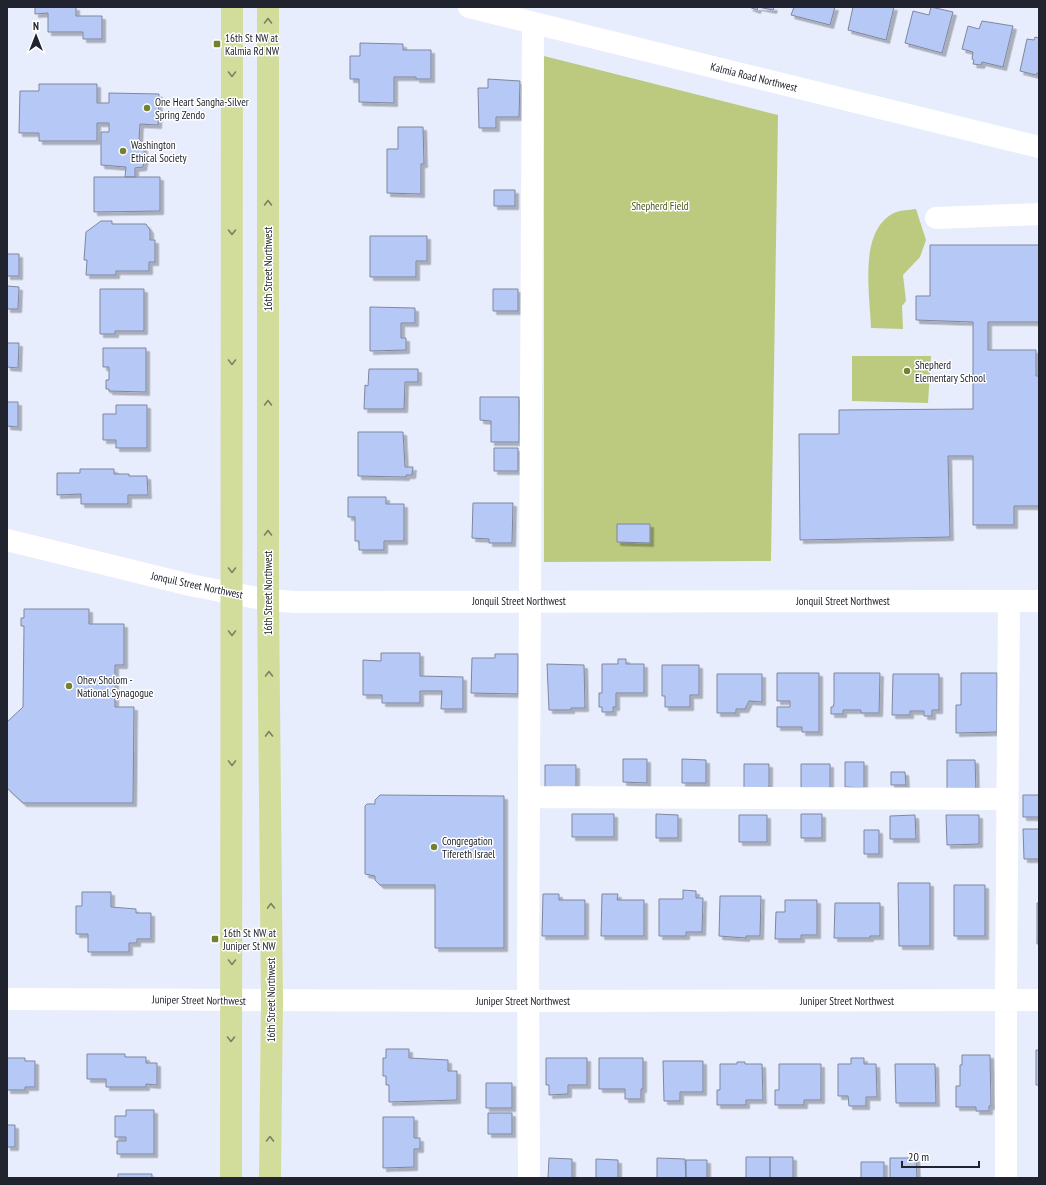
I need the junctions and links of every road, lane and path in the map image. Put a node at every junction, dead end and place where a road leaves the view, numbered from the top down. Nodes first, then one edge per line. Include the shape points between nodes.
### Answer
1 (232, 7) edge
2 (268, 7) edge
3 (469, 7) edge
4 (533, 23) junction
5 (1039, 148) edge
6 (1039, 214) edge
7 (936, 218) dead end
8 (7, 540) edge
9 (232, 594) junction
10 (268, 600) junction
11 (530, 600) junction
12 (1009, 601) junction
13 (1039, 601) edge
14 (529, 797) junction
15 (1007, 799) junction
16 (7, 999) edge
17 (232, 1000) junction
18 (1006, 1000) junction
19 (1039, 1000) edge
20 (272, 1001) junction
21 (528, 1001) junction
22 (232, 1178) edge
23 (270, 1178) edge
24 (529, 1178) edge
25 (1006, 1178) edge

1 -> 9 main road
10 -> 2 main road, 16th Street Northwest
3 - 4 street, Kalmia Road Northwest
4 - 5 street, Kalmia Road Northwest
4 - 11 street
6 - 7 street
8 - 9 street, Jonquil Street Northwest
9 - 10 street, Jonquil Street Northwest
9 -> 17 main road
10 - 11 street, Jonquil Street Northwest via 318,603
20 -> 10 main road, 16th Street Northwest
11 - 12 street, Jonquil Street Northwest
11 - 14 street
12 - 13 street, Jonquil Street Northwest
12 - 15 street
14 - 15 street
14 - 21 street
15 - 18 street
16 - 17 street, Juniper Street Northwest
17 - 20 street, Juniper Street Northwest
17 -> 22 main road
18 - 19 street, Juniper Street Northwest
18 - 21 street, Juniper Street Northwest
18 - 25 street
20 - 21 street, Juniper Street Northwest
23 -> 20 main road, 16th Street Northwest
21 - 24 street

